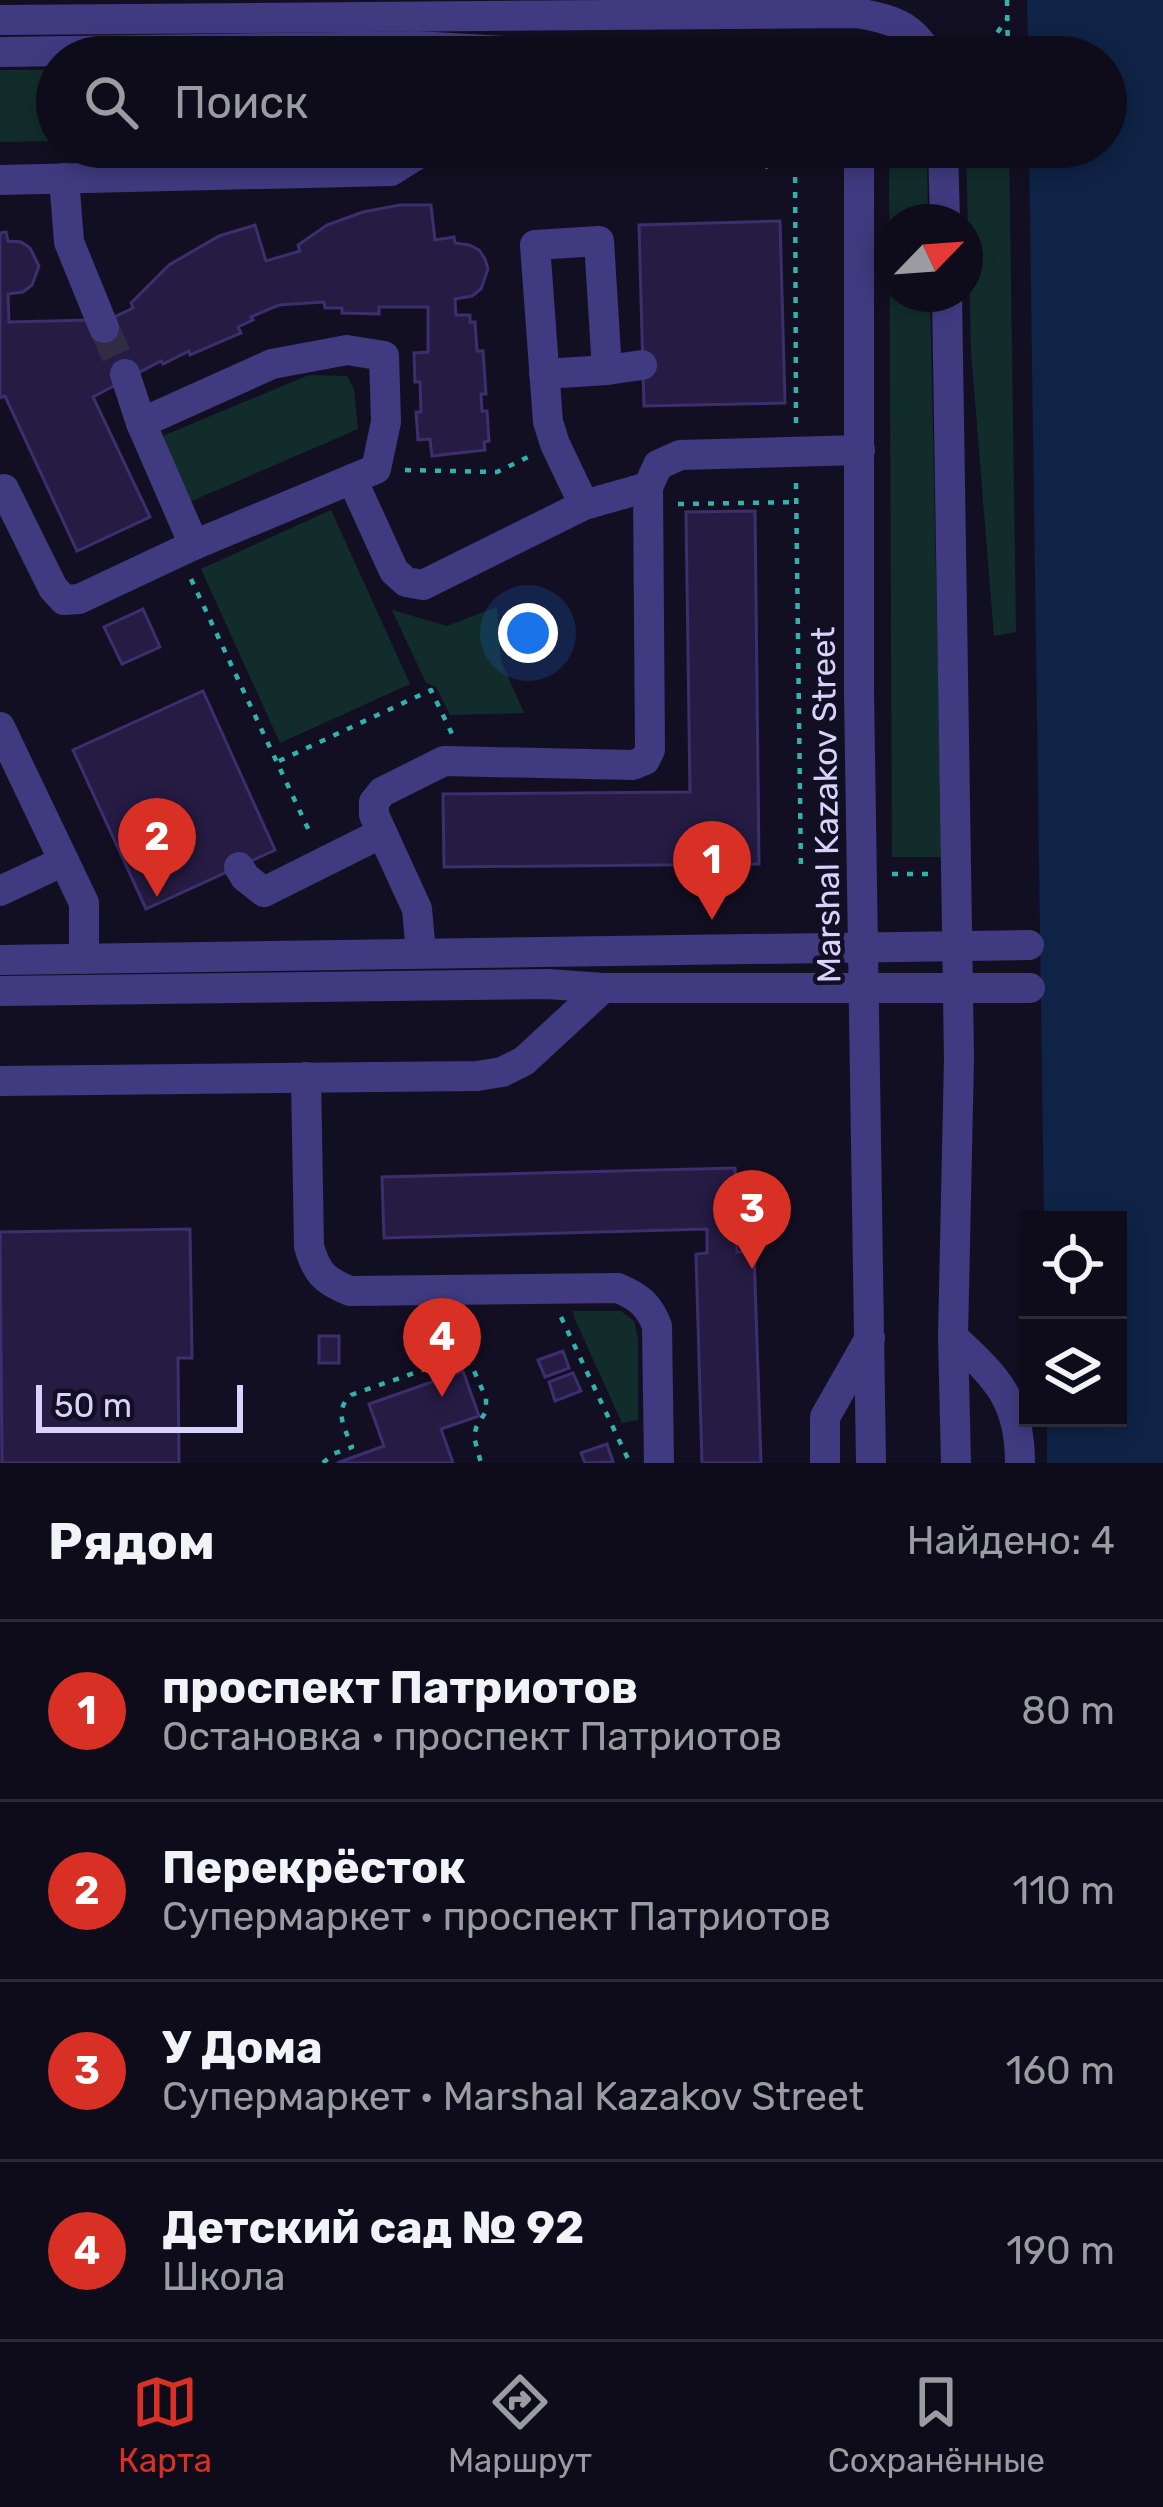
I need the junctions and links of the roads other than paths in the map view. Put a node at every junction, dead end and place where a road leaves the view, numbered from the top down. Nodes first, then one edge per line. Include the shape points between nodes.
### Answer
1 (0, 20) edge
2 (916, 36) edge
3 (36, 51) edge
4 (0, 52) edge
5 (396, 168) edge
6 (859, 168) edge
7 (944, 168) edge
8 (64, 178) junction
9 (0, 180) edge
10 (945, 204) edge
11 (947, 312) edge
12 (104, 328) tunnel mouth
13 (643, 365) dead end
14 (607, 370) junction
15 (125, 374) tunnel mouth
16 (544, 374) junction
17 (141, 422) junction
18 (860, 450) junction
19 (364, 474) junction
20 (1, 487) edge
21 (648, 496) junction
22 (584, 505) junction
23 (187, 549) junction
24 (0, 727) edge
25 (382, 832) junction
26 (64, 861) junction
27 (239, 867) dead end
28 (0, 891) edge
29 (1029, 945) dead end
30 (957, 946) junction
31 (863, 948) junction
32 (421, 953) junction
33 (84, 959) junction
34 (0, 960) edge
35 (603, 988) junction
36 (864, 988) junction
37 (958, 988) junction
38 (1030, 988) dead end
39 (0, 992) edge
40 (306, 1077) junction
41 (0, 1081) edge
42 (953, 1337) junction
43 (870, 1338) junction
44 (659, 1463) edge
45 (826, 1463) edge
46 (871, 1463) edge
47 (956, 1463) edge
48 (1020, 1463) edge

1 - 2 street via 856,13 881,16
3 - 4 street
5 - 8 street
6 - 18 street, Marshal Kazakov Street
7 - 10 street
8 - 9 street
8 - 12 street via 69,242
11 - 30 street
13 - 14 street
14 - 16 street
14 - 16 street via 599,241 578,242 535,245
15 - 17 street
16 - 22 street via 548,422
17 - 19 street via 272,364 347,350 384,356 386,422
17 - 23 street
18 - 21 street via 680,455 658,465
18 - 31 street, Marshal Kazakov Street
19 - 22 street via 394,571 422,585
19 - 23 street
20 - 23 street via 64,600
21 - 22 street
21 - 25 street via 645,760 444,761 382,792 374,802
24 - 26 street
25 - 27 street via 264,892
25 - 32 street via 417,909
26 - 28 street
26 - 33 street via 83,903
29 - 30 street
30 - 31 street
30 - 37 street
31 - 32 street
31 - 36 street, Marshal Kazakov Street
32 - 33 street
33 - 34 street
35 - 36 street
35 - 39 street
35 - 40 street via 502,1072
36 - 37 street
36 - 43 street, Marshal Kazakov Street
37 - 38 street
37 - 42 street
40 - 41 street
40 - 44 street via 309,1246 328,1283 350,1291 618,1288 637,1296 657,1326
42 - 47 street
42 - 48 street via 1009,1397
43 - 45 street via 825,1417
43 - 46 street, Marshal Kazakov Street

